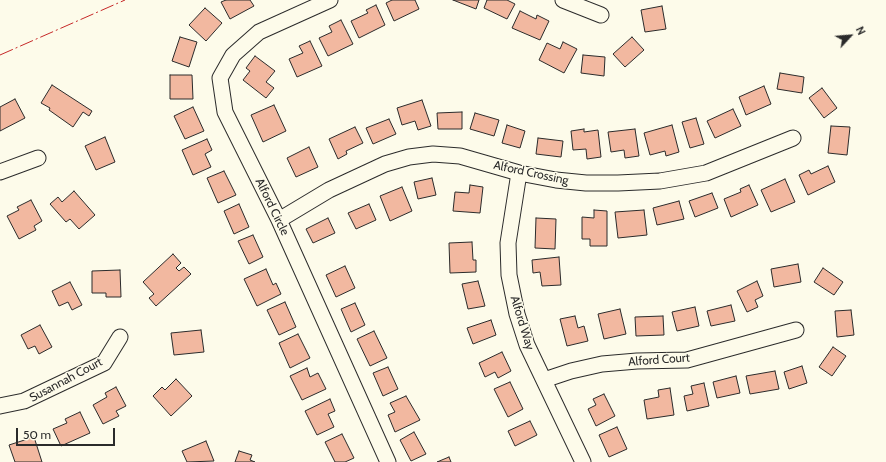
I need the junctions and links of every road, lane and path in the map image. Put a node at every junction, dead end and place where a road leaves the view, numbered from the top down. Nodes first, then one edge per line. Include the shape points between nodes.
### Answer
1 (330, 0) edge
2 (563, 0) edge
3 (601, 15) dead end
4 (793, 138) dead end
5 (38, 158) dead end
6 (0, 172) edge
7 (520, 173) junction
8 (279, 220) junction
9 (796, 330) dead end
10 (120, 337) dead end
11 (544, 380) junction
12 (0, 406) edge
13 (388, 462) edge
14 (583, 462) edge

1 - 8 street, Alford Circle via 259,32 233,55 220,78 225,112
2 - 3 street
4 - 7 street, Alford Crossing via 706,173 660,181 586,183
5 - 6 street
7 - 8 street, Alford Crossing via 460,156 433,154 409,157 385,164 329,190
7 - 11 street, Alford Way via 508,243 509,275 527,345
8 - 13 street, Alford Circle
9 - 11 street, Alford Court via 687,360 602,364
10 - 12 street, Susannah Court via 104,363 24,401
11 - 14 street, Alford Way

